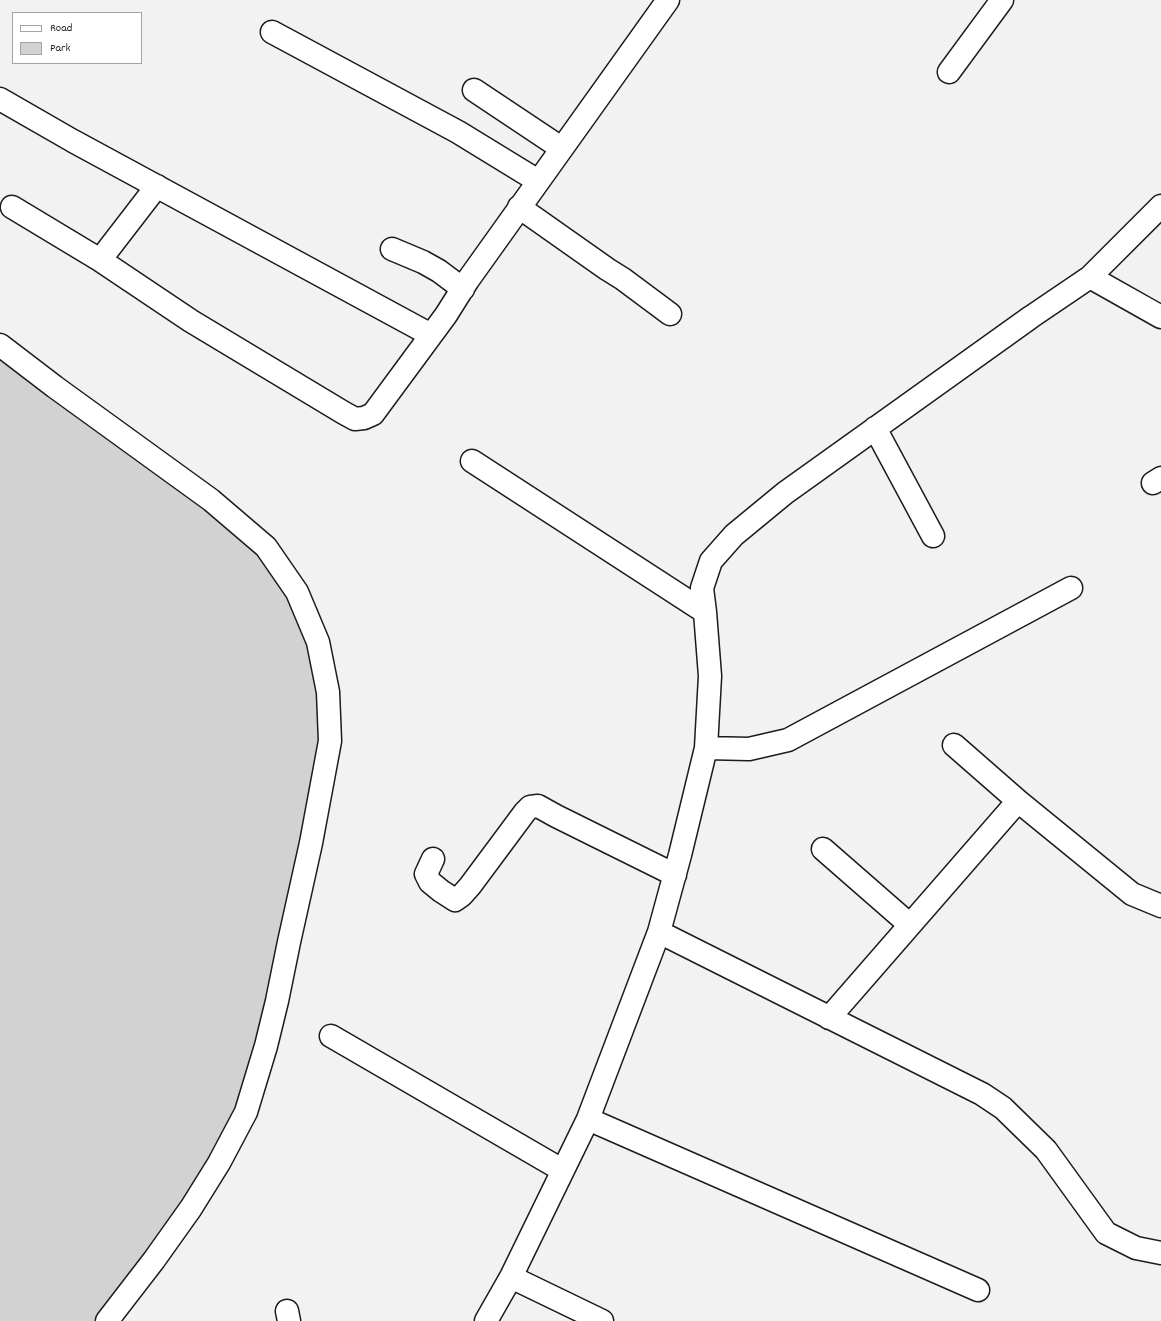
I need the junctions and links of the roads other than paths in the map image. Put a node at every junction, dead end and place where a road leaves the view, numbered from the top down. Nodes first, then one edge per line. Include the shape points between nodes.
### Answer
1 (668, 0) edge
2 (1002, 0) edge
3 (272, 32) dead end
4 (950, 72) dead end
5 (474, 90) dead end
6 (0, 99) edge
7 (561, 148) junction
8 (538, 181) junction
9 (157, 186) junction
10 (1161, 206) edge
11 (12, 207) dead end
12 (519, 207) junction
13 (392, 249) dead end
14 (100, 260) junction
15 (1090, 277) junction
16 (463, 289) junction
17 (670, 314) dead end
18 (1161, 317) edge
19 (431, 335) junction
20 (0, 345) edge
21 (875, 428) junction
22 (472, 461) dead end
23 (933, 536) dead end
24 (1071, 588) dead end
25 (705, 612) junction
26 (954, 745) dead end
27 (706, 748) junction
28 (1018, 801) junction
29 (823, 849) dead end
30 (433, 859) dead end
31 (675, 875) junction
32 (1161, 906) edge
33 (910, 925) junction
34 (659, 932) junction
35 (829, 1018) junction
36 (331, 1036) dead end
37 (588, 1119) junction
38 (562, 1170) junction
39 (1161, 1254) edge
40 (511, 1277) junction
41 (978, 1290) dead end
42 (107, 1321) edge
43 (486, 1321) edge
44 (602, 1321) edge

1 - 7 street
2 - 4 street
3 - 8 street via 458,132
5 - 7 street
6 - 9 street
7 - 8 street
8 - 12 street
9 - 14 street
9 - 19 street
10 - 15 street
11 - 14 street
12 - 16 street
12 - 17 street
13 - 16 street via 424,262
14 - 19 street via 191,321 355,419 373,414
15 - 18 street
15 - 21 street
16 - 19 street
20 - 42 street via 211,500 266,547 296,592 318,642 328,692 330,741 311,843 278,1001 246,1112 191,1208
21 - 23 street
21 - 25 street via 785,493 734,535 711,561 702,588
22 - 25 street
24 - 27 street via 788,740 749,749
25 - 27 street via 710,676
26 - 28 street
27 - 31 street
28 - 32 street via 1132,894
28 - 33 street
29 - 33 street
30 - 31 street via 426,874 430,882 455,900 470,886 524,812 530,806 538,806
31 - 34 street
33 - 35 street
34 - 35 street
34 - 37 street
35 - 39 street via 982,1094 1003,1108 1046,1150 1106,1233 1136,1248
36 - 38 street
37 - 38 street
37 - 41 street
38 - 40 street
40 - 43 street
40 - 44 street

